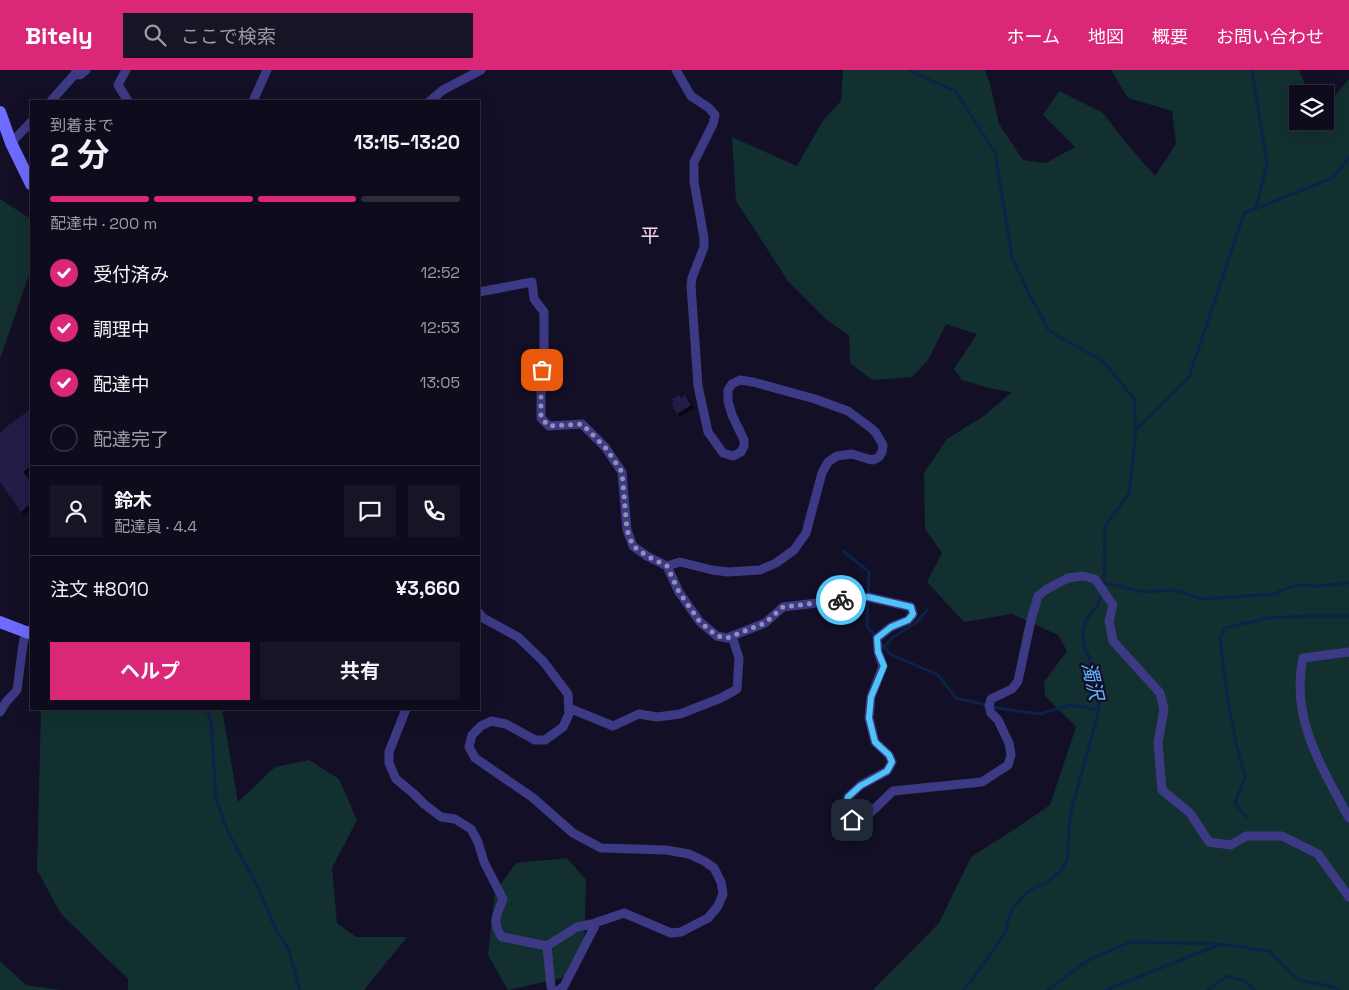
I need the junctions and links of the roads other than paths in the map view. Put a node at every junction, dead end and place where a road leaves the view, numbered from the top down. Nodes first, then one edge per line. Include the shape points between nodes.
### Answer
1 (86, 70) edge
2 (126, 70) edge
3 (267, 70) edge
4 (482, 70) edge
5 (676, 70) edge
6 (75, 72) edge
7 (52, 100) edge
8 (127, 100) edge
9 (253, 100) edge
10 (431, 100) edge
11 (0, 112) edge
12 (30, 123) edge
13 (11, 143) junction
14 (30, 182) edge
15 (480, 292) edge
16 (667, 566) junction
17 (480, 614) edge
18 (0, 622) edge
19 (29, 632) edge
20 (732, 636) junction
21 (1349, 652) edge
22 (569, 708) junction
23 (406, 710) edge
24 (0, 712) edge
25 (1349, 818) edge
26 (1349, 897) edge
27 (597, 922) junction
28 (547, 946) junction
29 (553, 990) edge
30 (559, 990) edge

1 - 6 street via 80,75
2 - 8 street via 118,86
3 - 9 street
4 - 10 street via 443,90
5 - 16 street via 691,96 715,115 694,162 704,247 691,285 698,386 708,432 723,453 733,456 744,446 728,401 728,390 740,380 848,411 876,434 883,445 879,457 873,460 852,454 837,456 828,462 806,533 794,550 776,563 760,570 728,572 680,562
6 - 7 street
11 - 13 main road
12 - 13 street
13 - 14 main road
15 - 16 street via 532,282 534,299 544,312 541,418 549,426 582,424 605,447 622,472 627,530 633,546
16 - 20 street via 679,592 700,622 717,636
17 - 22 street via 518,637 543,661 568,694
18 - 19 main road
19 - 24 street via 22,644 17,690
20 - 22 street via 739,658 737,689 721,698 680,714 657,717 639,714 613,726
20 - 26 street via 765,623 783,607 868,597 911,607 913,614 908,620 877,638 884,666 871,697 869,718 875,742 892,762 887,771 848,797 846,817 852,820 866,817 892,791 982,782 1008,765 1009,744 989,706 991,699 1012,689 1018,681 1038,596 1068,578 1083,576 1094,579 1113,606 1109,621 1113,641 1160,693 1164,709 1158,743 1162,790 1190,813 1209,842 1231,845 1246,836 1282,836 1318,854
21 - 25 street via 1303,658 1300,673 1300,700 1307,732
22 - 27 street via 562,727 545,740 535,740 506,724 491,721 472,735 469,747 475,758 532,797 573,833 601,848 689,854 714,868 723,894 708,918 681,932 671,933 624,912
23 - 28 street via 389,752 389,763 396,779 441,817 455,819 471,830 503,899 496,920 496,928 502,937
27 - 28 street via 576,927
27 - 30 street
28 - 29 street

